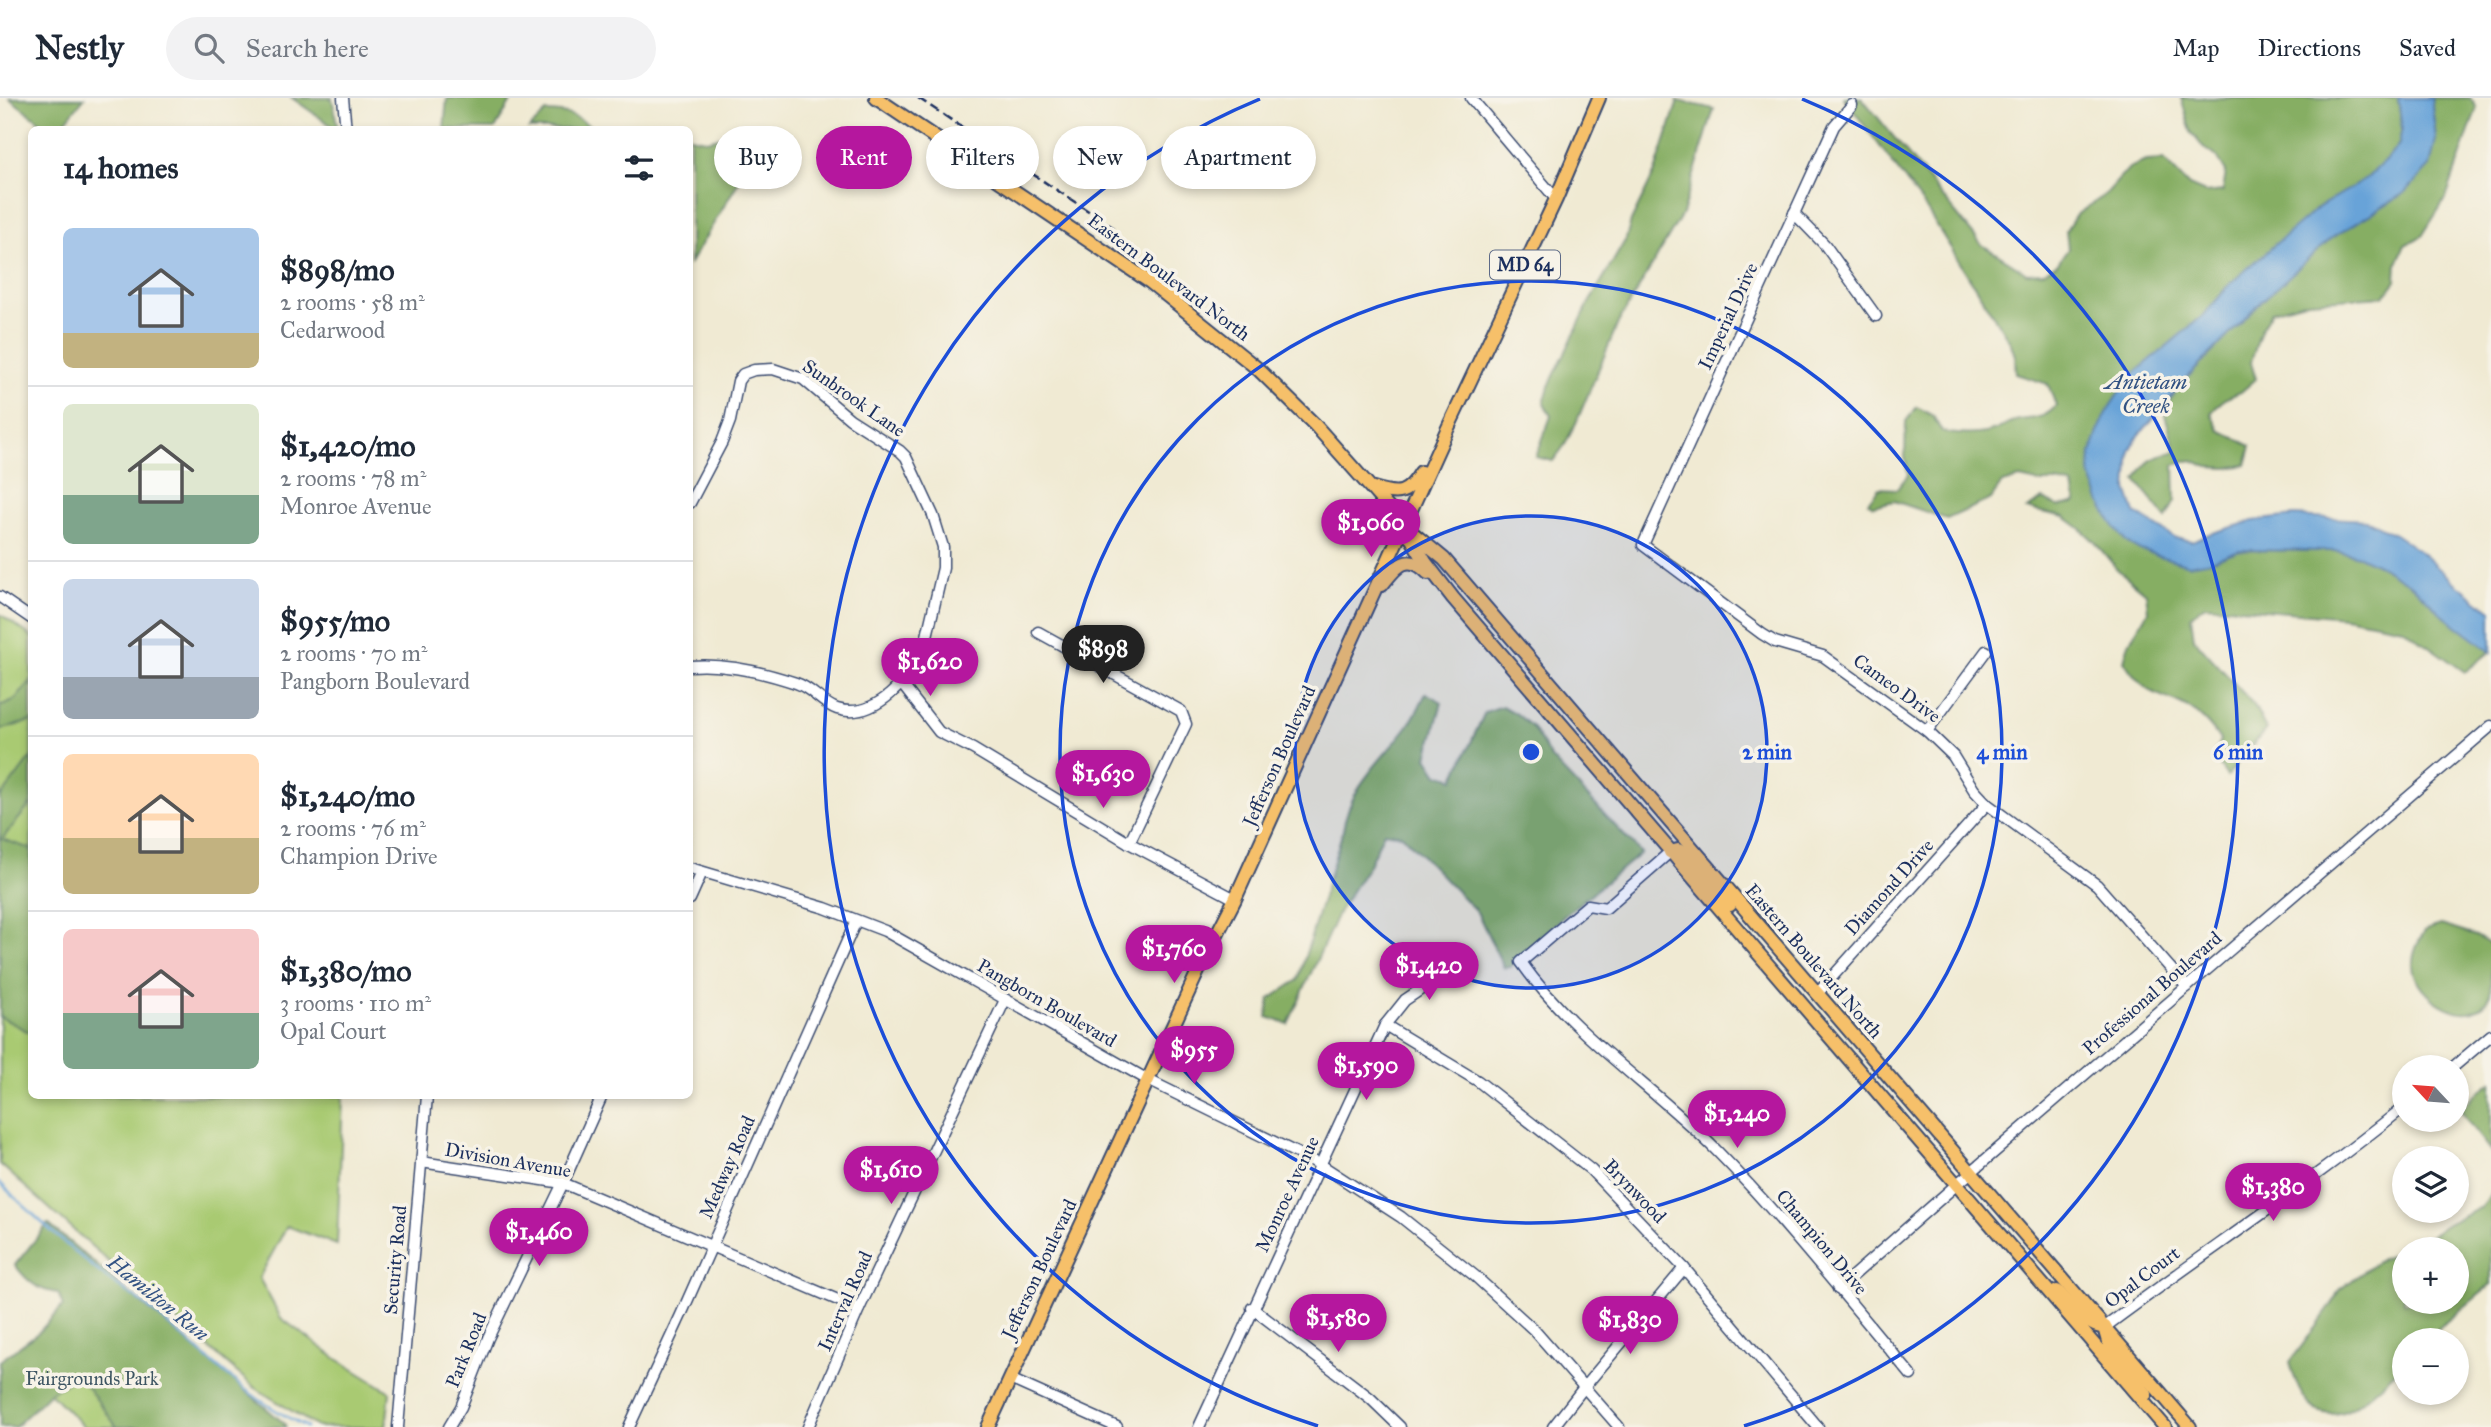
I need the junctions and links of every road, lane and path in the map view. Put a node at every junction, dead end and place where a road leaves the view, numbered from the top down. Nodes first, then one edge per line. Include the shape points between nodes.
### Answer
1 (344, 98) edge
2 (876, 98) edge
3 (1471, 98) edge
4 (1599, 98) edge
5 (1852, 105) dead end
6 (346, 126) edge
7 (1556, 199) junction
8 (1794, 213) junction
9 (1876, 316) dead end
10 (1447, 430) junction
11 (1371, 488) junction
12 (693, 497) edge
13 (1404, 526) junction
14 (1643, 545) joint
15 (0, 597) edge
16 (1453, 598) junction
17 (1368, 605) junction
18 (28, 616) edge
19 (1038, 632) dead end
20 (1986, 651) dead end
21 (693, 666) edge
22 (901, 683) junction
23 (2491, 726) edge
24 (1927, 731) junction
25 (1987, 804) junction
26 (1129, 843) junction
27 (1671, 852) junction
28 (693, 869) edge
29 (702, 872) junction
30 (693, 893) edge
31 (1235, 899) junction
32 (1749, 914) junction
33 (1725, 915) junction
34 (856, 921) junction
35 (1457, 965) dead end
36 (2187, 987) junction
37 (1817, 994) junction
38 (1005, 1000) junction
39 (1385, 1026) junction
40 (2491, 1035) edge
41 (2467, 1055) edge
42 (1148, 1080) junction
43 (427, 1099) edge
44 (601, 1099) edge
45 (2392, 1117) edge
46 (421, 1162) junction
47 (1321, 1165) junction
48 (1971, 1172) junction
49 (563, 1183) junction
50 (1956, 1185) junction
51 (711, 1245) junction
52 (2020, 1259) junction
53 (1685, 1268) junction
54 (1839, 1289) junction
55 (1252, 1308) junction
56 (859, 1309) junction
57 (2105, 1327) junction
58 (1911, 1375) dead end
59 (1010, 1378) junction
60 (1585, 1386) junction
61 (398, 1427) edge
62 (449, 1427) edge
63 (629, 1427) edge
64 (808, 1427) edge
65 (988, 1427) edge
66 (1117, 1427) edge
67 (1199, 1427) edge
68 (1400, 1427) edge
69 (1553, 1427) edge
70 (1619, 1427) edge
71 (1818, 1427) edge
72 (2166, 1427) edge
73 (2190, 1427) edge

1 - 6 street
2 - 11 main road, Eastern Boulevard North via 1096,244 1207,326 1315,425
3 - 7 street
4 - 7 main road, Jefferson Boulevard / MD 64
5 - 8 street, Imperial Drive via 1834,126
7 - 10 main road, Jefferson Boulevard / MD 64
8 - 9 street via 1825,245
8 - 14 street, Imperial Drive
10 - 11 main road via 1412,486 1399,494
10 - 13 main road, Jefferson Boulevard / MD 64
11 - 13 main road, Eastern Boulevard North
12 - 22 street, Sunbrook Lane via 722,442 737,382 754,370 773,369 803,379 850,419 900,451 933,515 944,557 924,649
13 - 16 main road, Eastern Boulevard North
13 - 17 main road, Jefferson Boulevard / MD 64
13 - 32 main road, Eastern Boulevard North via 1438,552
14 - 24 street, Cameo Drive via 1762,634 1822,656
15 - 18 street
16 - 17 main road via 1421,566 1408,563 1396,567
16 - 27 main road, Eastern Boulevard North
17 - 31 main road, Jefferson Boulevard / MD 64
19 - 26 street via 1181,711 1186,724
20 - 24 street
21 - 22 street, Sunbrook Lane via 723,666 798,684 845,711 873,706
22 - 26 street via 939,733
23 - 36 street, Professional Boulevard
24 - 25 street, Cameo Drive via 1953,756
25 - 36 street, Cameo Drive via 2097,885
25 - 37 street, Diamond Drive
26 - 31 street
27 - 32 main road via 1685,855 1731,906
27 - 33 main road, Eastern Boulevard North
27 - 54 street, Champion Drive via 1606,908 1588,905 1521,962 1574,1022 1715,1149
28 - 29 street, Pangborn Boulevard
29 - 30 street
29 - 34 street, Pangborn Boulevard
31 - 42 main road, Jefferson Boulevard / MD 64
32 - 37 main road, Eastern Boulevard North
33 - 37 main road via 1744,928 1797,989 1808,996
33 - 50 main road, Eastern Boulevard North
34 - 38 street, Pangborn Boulevard via 897,937
34 - 51 street, Medway Road
35 - 39 street, Monroe Avenue via 1405,1000
36 - 48 street, Professional Boulevard
37 - 48 main road, Eastern Boulevard North
38 - 42 street, Pangborn Boulevard
38 - 56 street, Interval Road
39 - 47 street, Monroe Avenue
39 - 53 street, Brynwood via 1478,1081 1591,1170
40 - 41 street
42 - 47 street, Pangborn Boulevard
42 - 59 main road, Jefferson Boulevard / MD 64
43 - 46 street, Security Road
44 - 49 street, Park Road
45 - 57 street, Opal Court
46 - 49 street, Division Avenue
46 - 61 street, Security Road
47 - 55 street, Monroe Avenue
47 - 60 street, Pangborn Boulevard via 1401,1217 1475,1276 1535,1331
48 - 50 street, Professional Boulevard
48 - 57 main road, Eastern Boulevard North
49 - 51 street, Division Avenue
49 - 62 street, Park Road
50 - 52 main road, Eastern Boulevard North
50 - 54 street, Professional Boulevard
51 - 56 street, Division Avenue
51 - 63 street, Medway Road
52 - 57 main road via 2090,1324
52 - 72 main road, Eastern Boulevard North
53 - 60 street
53 - 71 street, Brynwood
54 - 58 street, Champion Drive
55 - 67 street, Monroe Avenue
55 - 68 street via 1370,1398
56 - 64 street, Interval Road
57 - 72 main road via 2109,1345
57 - 73 main road, Eastern Boulevard North
59 - 65 main road, Jefferson Boulevard / MD 64
59 - 66 street
60 - 69 street
60 - 70 street, Pangborn Boulevard

